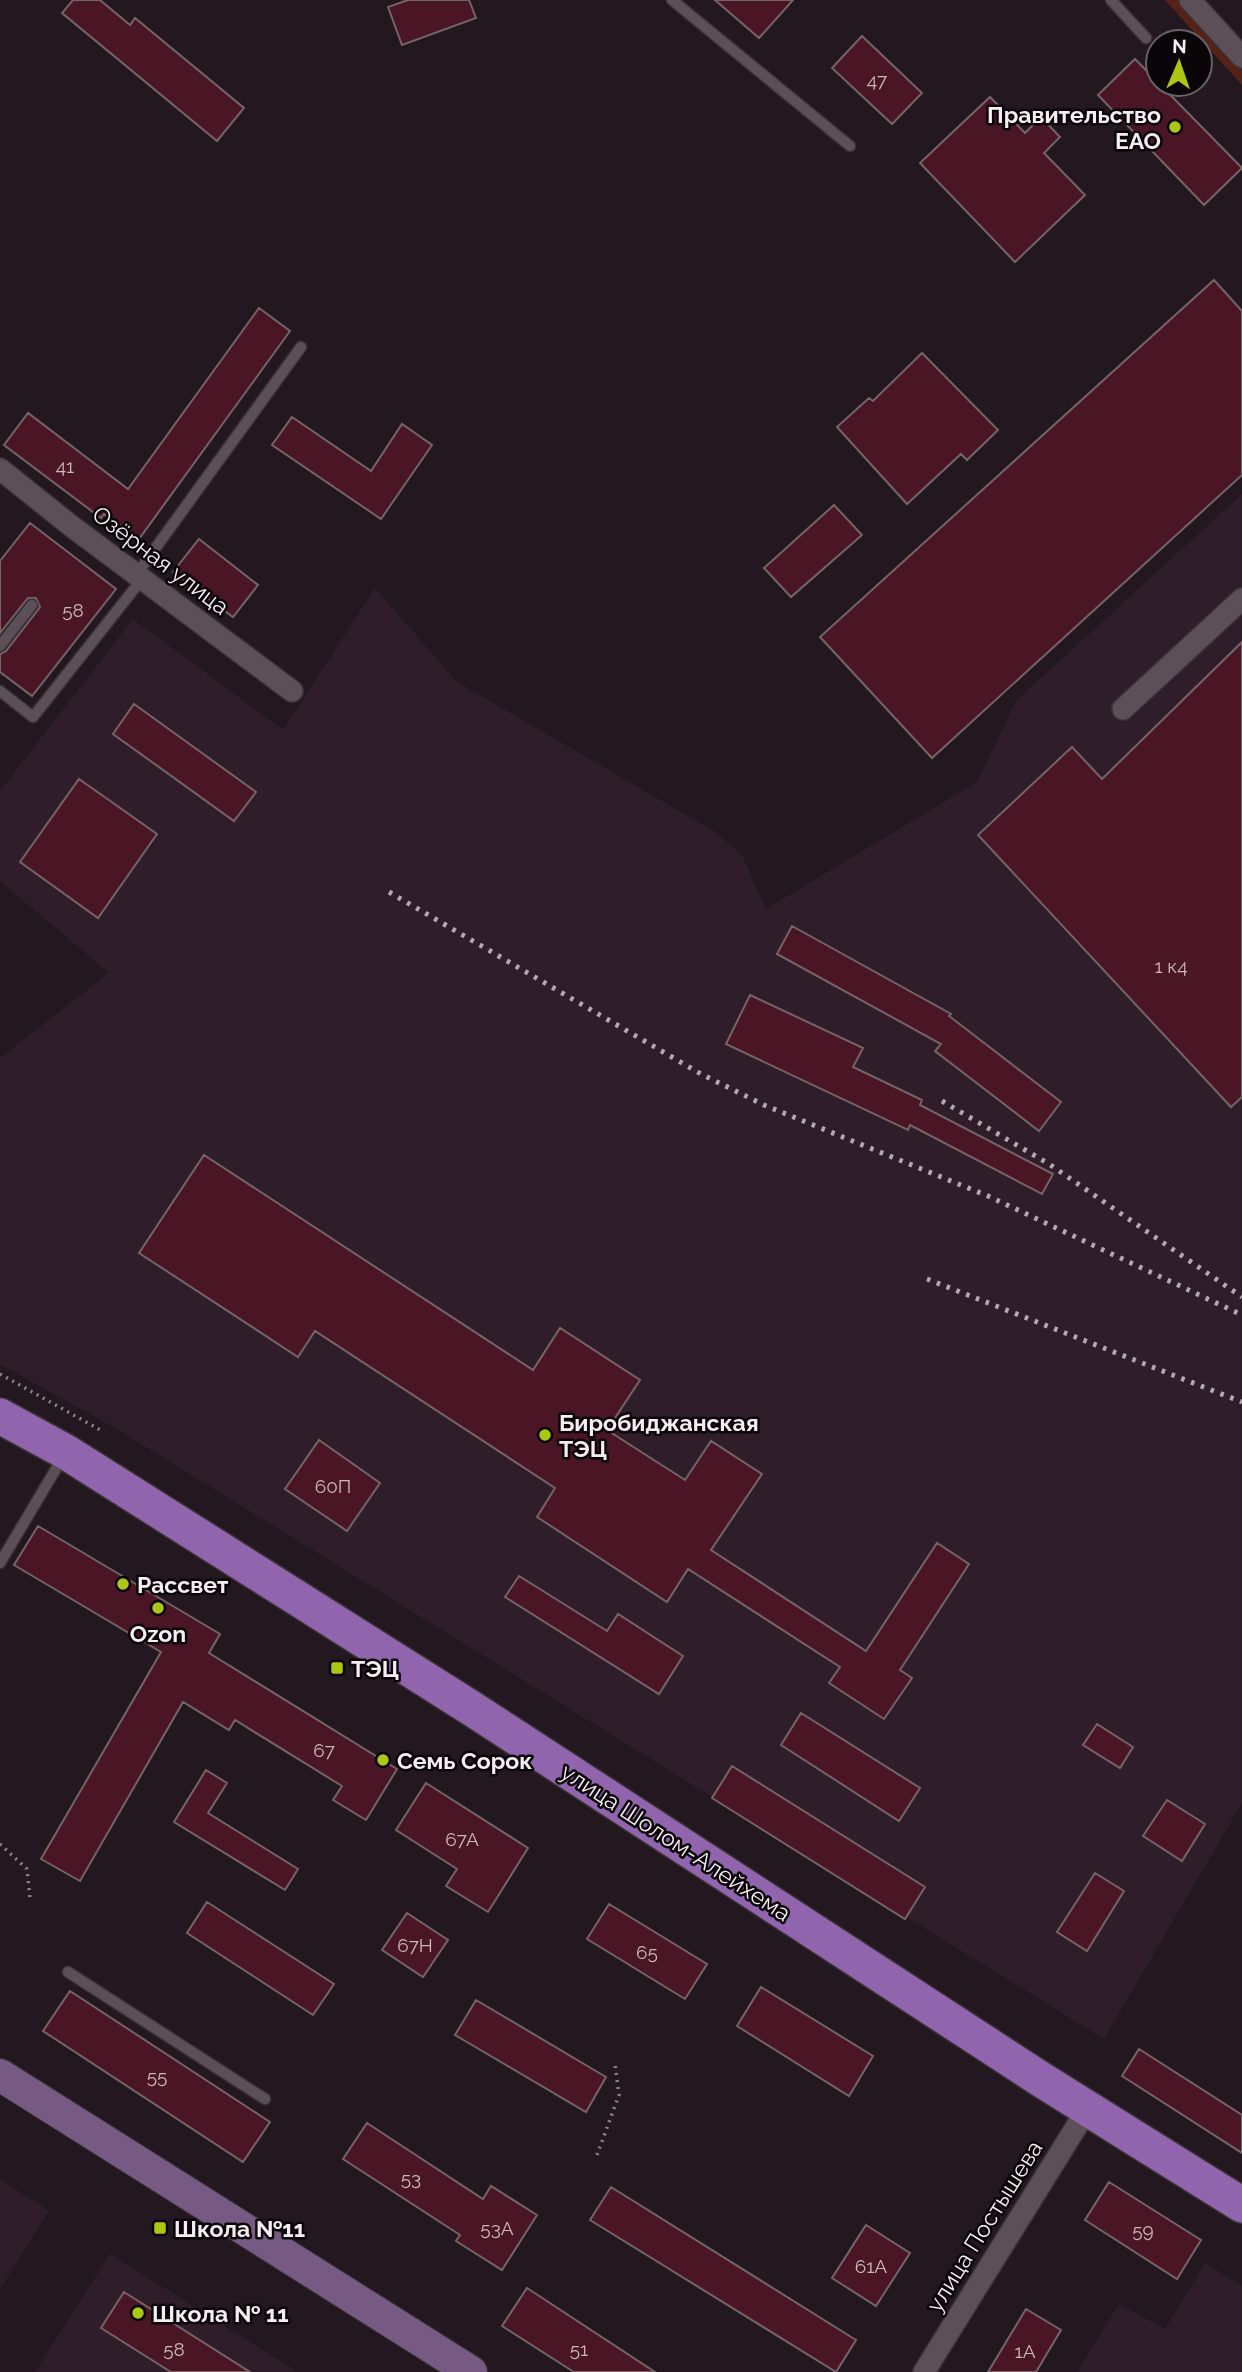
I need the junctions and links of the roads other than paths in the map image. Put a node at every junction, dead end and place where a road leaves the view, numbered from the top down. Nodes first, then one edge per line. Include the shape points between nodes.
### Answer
1 (672, 0) edge
2 (1111, 0) edge
3 (1191, 0) edge
4 (1144, 36) edge
5 (1242, 57) edge
6 (850, 146) dead end
7 (301, 347) dead end
8 (0, 470) edge
9 (139, 577) junction
10 (1242, 599) edge
11 (32, 605) dead end
12 (0, 646) edge
13 (0, 691) edge
14 (292, 691) dead end
15 (1124, 709) dead end
16 (0, 1416) edge
17 (66, 1452) junction
18 (0, 1563) edge
19 (68, 1972) dead end
20 (1, 2084) edge
21 (265, 2099) dead end
22 (1087, 2108) junction
23 (1242, 2205) edge
24 (463, 2370) edge
25 (431, 2372) edge
26 (924, 2372) edge

1 - 6 lane
2 - 4 lane
3 - 5 street
7 - 9 lane
8 - 9 street, Озёрная улица
9 - 13 lane via 33,717
9 - 14 street, Озёрная улица
10 - 15 street
11 - 12 lane
16 - 17 main road, улица Шолом-Алейхема
17 - 18 lane
17 - 22 main road, улица Шолом-Алейхема via 471,1708
19 - 21 lane
20 - 24 main road
20 - 25 main road
22 - 23 main road, улица Шолом-Алейхема
22 - 26 street, улица Постышева

